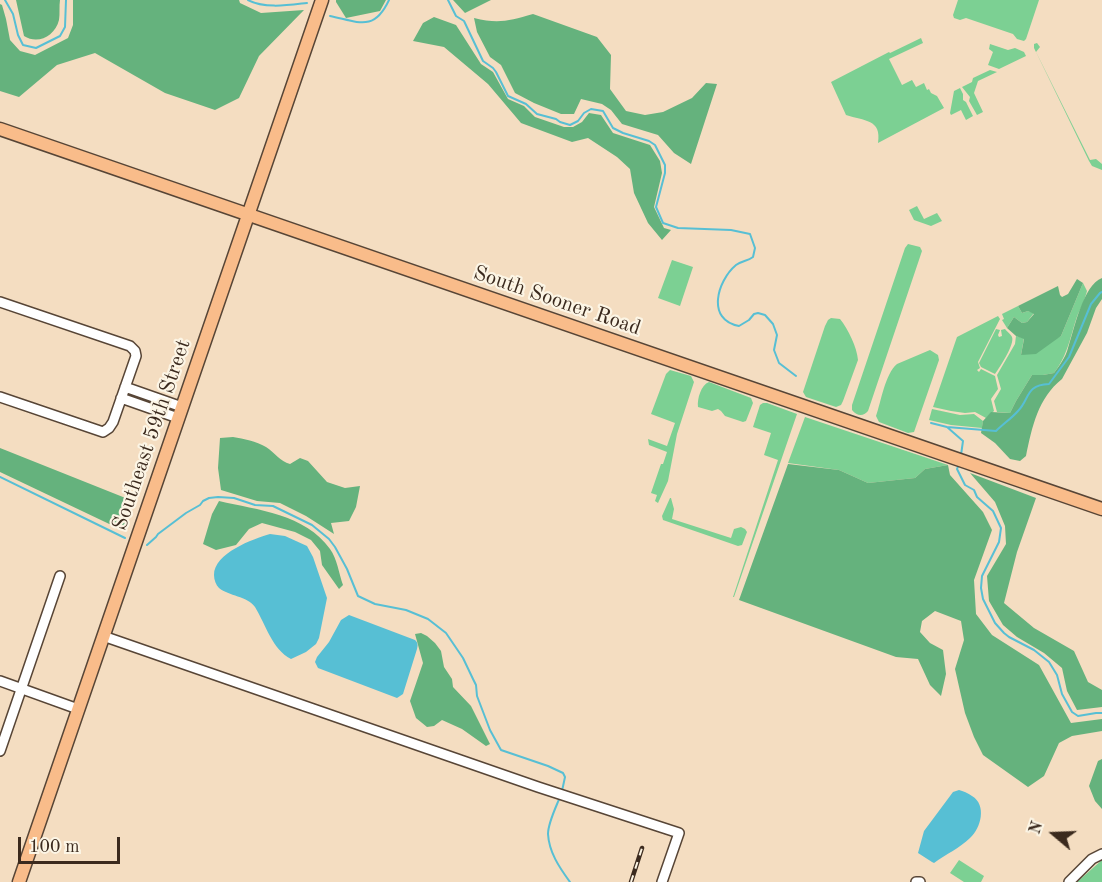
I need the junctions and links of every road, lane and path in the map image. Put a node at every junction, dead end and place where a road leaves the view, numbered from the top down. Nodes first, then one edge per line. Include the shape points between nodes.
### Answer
1 (322, 0) edge
2 (0, 129) edge
3 (249, 215) junction
4 (0, 302) edge
5 (125, 387) junction
6 (0, 397) edge
7 (121, 398) junction
8 (180, 412) junction
9 (1102, 509) edge
10 (60, 576) dead end
11 (103, 636) junction
12 (0, 681) edge
13 (21, 688) junction
14 (78, 709) junction
15 (0, 751) edge
16 (1102, 854) edge
17 (19, 882) edge
18 (662, 882) edge
19 (1068, 882) edge

1 - 3 main road, Southeast 59th Street
2 - 3 main road, South Sooner Road
3 - 8 main road, Southeast 59th Street
3 - 9 main road, South Sooner Road
4 - 5 street via 130,346 136,356
5 - 7 street
5 - 8 street
6 - 7 street via 99,431 106,431 111,425
7 - 8 street
8 - 11 main road, Southeast 59th Street
10 - 13 street
11 - 14 main road, Southeast 59th Street
11 - 18 street via 679,833
12 - 13 street
13 - 14 street
13 - 15 street
14 - 17 main road, Southeast 59th Street
16 - 19 street

